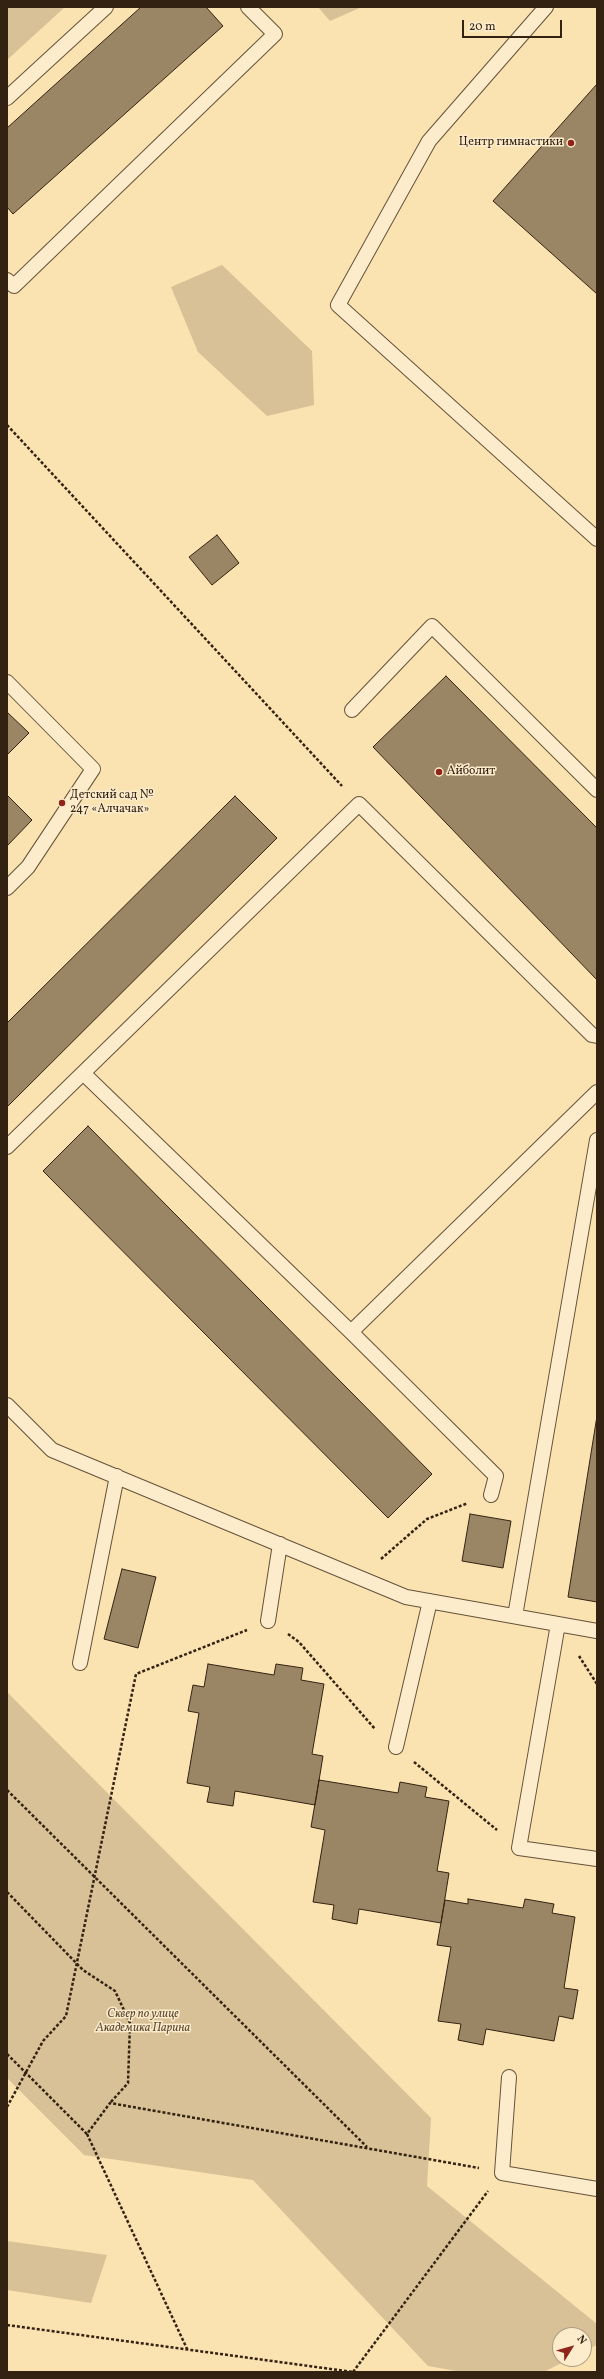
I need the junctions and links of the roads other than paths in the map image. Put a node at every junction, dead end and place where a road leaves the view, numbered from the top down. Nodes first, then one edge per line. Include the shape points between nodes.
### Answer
1 (106, 7) edge
2 (248, 7) edge
3 (546, 7) edge
4 (7, 98) edge
5 (7, 280) edge
6 (597, 539) edge
7 (7, 682) edge
8 (352, 710) dead end
9 (597, 790) edge
10 (7, 888) edge
11 (597, 1036) edge
12 (83, 1072) junction
13 (597, 1092) edge
14 (597, 1140) edge
15 (7, 1147) edge
16 (351, 1332) junction
17 (7, 1405) edge
18 (117, 1476) junction
19 (491, 1495) road end
20 (280, 1544) junction
21 (430, 1601) junction
22 (515, 1616) junction
23 (268, 1621) road end
24 (558, 1624) junction
25 (597, 1631) edge
26 (80, 1663) dead end
27 (396, 1747) road end
28 (597, 1860) edge
29 (509, 2077) dead end
30 (597, 2189) edge

1 - 4 lane
2 - 5 lane via 274,34 14,286
3 - 6 lane via 429,142 338,305
7 - 10 lane via 93,769 28,867
8 - 9 lane via 432,626
11 - 12 lane via 592,1035 359,804
12 - 15 lane
12 - 16 lane
13 - 16 lane
14 - 22 lane
16 - 19 lane via 496,1476
17 - 18 lane via 52,1450
18 - 20 lane
18 - 26 lane
20 - 21 lane via 406,1597
20 - 23 lane
21 - 22 lane
21 - 27 lane
22 - 24 lane
24 - 25 lane
24 - 28 lane via 519,1848
29 - 30 lane via 502,2173

